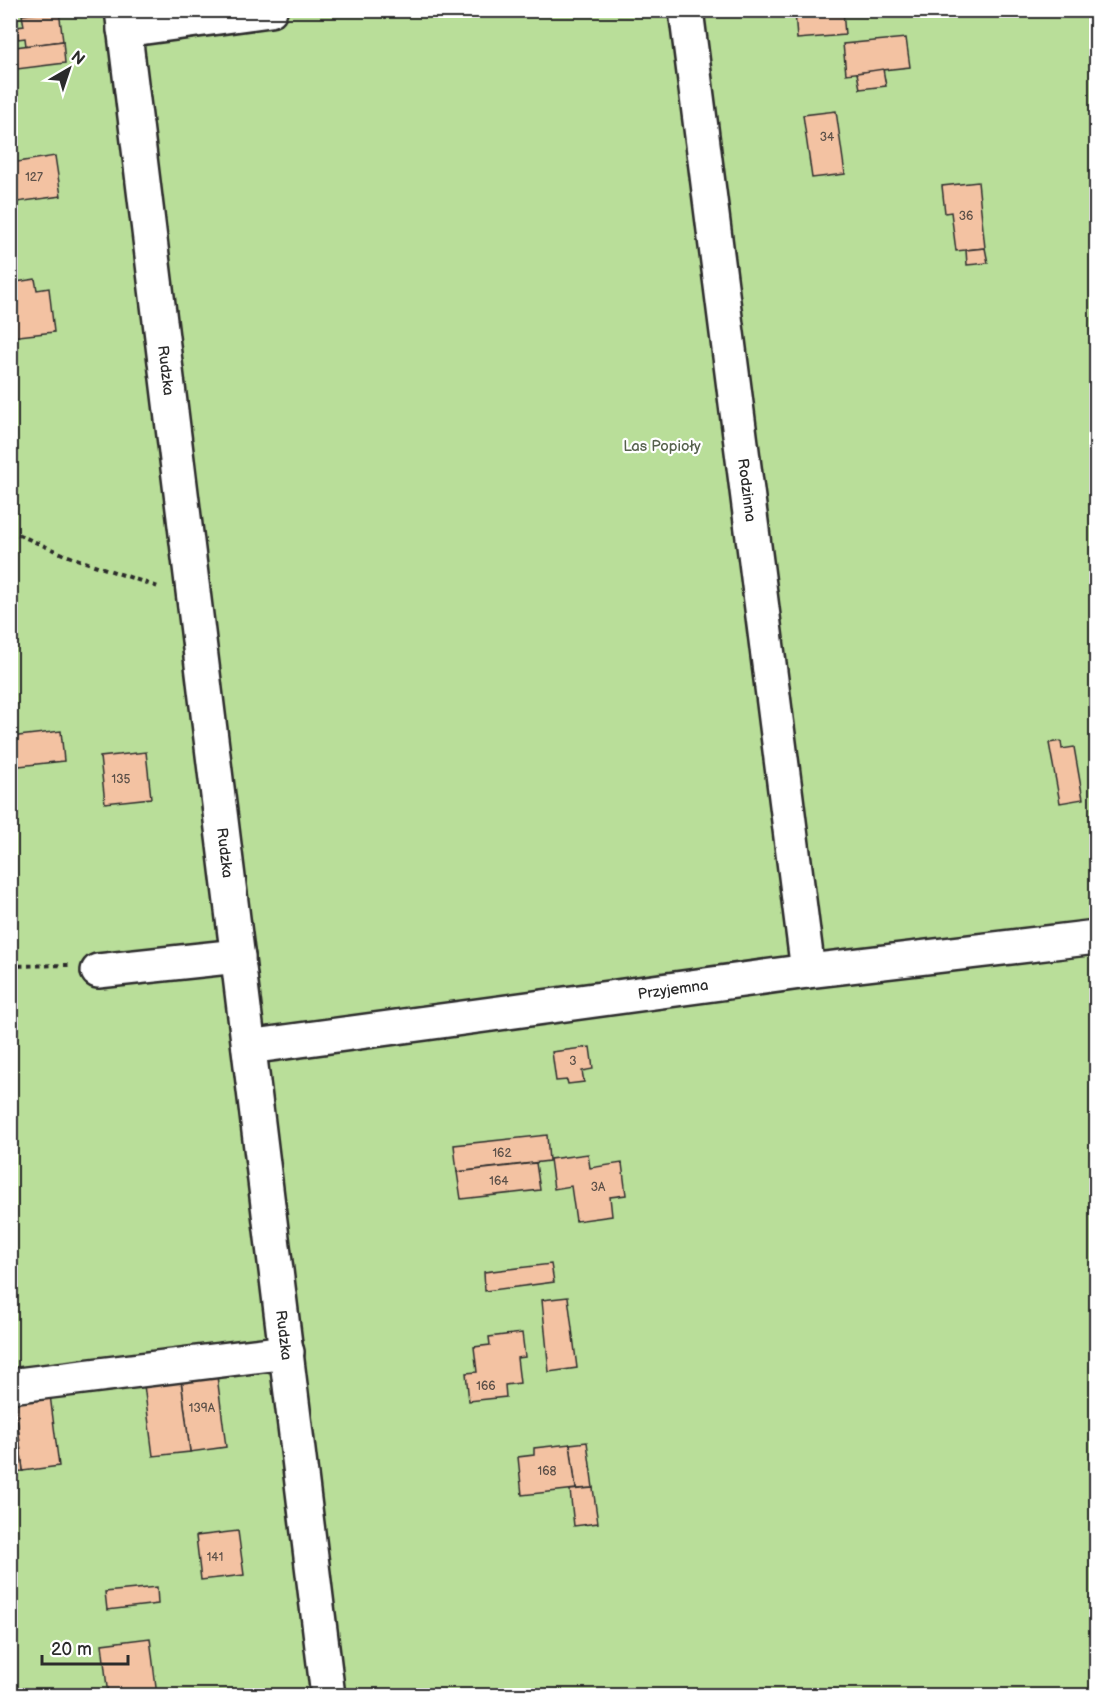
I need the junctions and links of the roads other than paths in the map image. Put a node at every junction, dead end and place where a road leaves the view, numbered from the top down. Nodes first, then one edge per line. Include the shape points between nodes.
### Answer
1 (270, 10) edge
2 (686, 10) edge
3 (123, 20) edge
4 (1096, 938) edge
5 (238, 956) junction
6 (98, 971) road end
7 (808, 971) junction
8 (249, 1047) junction
9 (287, 1352) junction
10 (10, 1386) edge
11 (328, 1695) edge

1 - 3 street
2 - 7 street, Rodzinna
3 - 5 street, Rudzka
4 - 7 street, Przyjemna
5 - 6 street
5 - 8 street, Rudzka
7 - 8 street, Przyjemna
8 - 9 street, Rudzka
9 - 10 street
9 - 11 street, Rudzka

